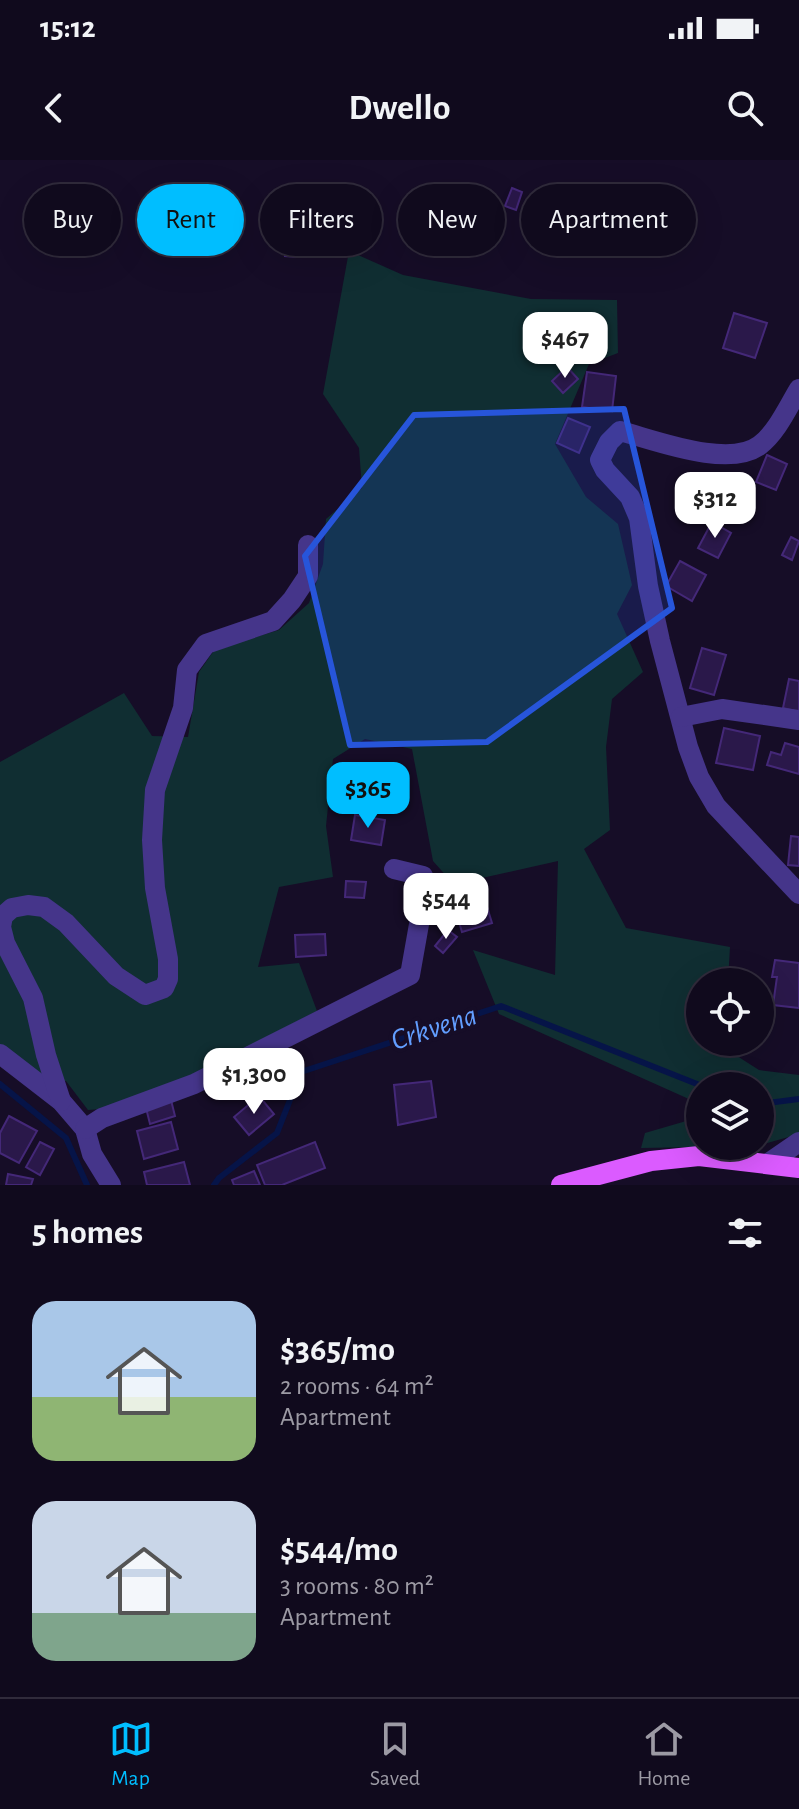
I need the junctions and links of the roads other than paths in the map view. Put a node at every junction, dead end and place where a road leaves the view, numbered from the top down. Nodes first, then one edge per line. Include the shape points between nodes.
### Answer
1 (799, 389) edge
2 (308, 545) dead end
3 (681, 717) junction
4 (799, 720) edge
5 (394, 869) dead end
6 (799, 894) edge
7 (0, 1054) edge
8 (61, 1101) junction
9 (85, 1129) junction
10 (799, 1142) edge
11 (770, 1162) junction
12 (799, 1168) edge
13 (111, 1185) edge
14 (561, 1185) edge

1 - 3 street via 761,445 746,453 683,448 620,431 600,460 630,497 639,518 648,586
2 - 8 street via 308,576 273,621 206,644 187,670 183,708 155,790 155,888 168,959 164,988 145,995 116,976 44,907 12,908 3,916 5,943 33,998
3 - 4 street via 722,709
3 - 6 street via 699,777 716,806
5 - 9 street via 423,876 426,885 410,975 194,1084
7 - 8 street
8 - 9 street
9 - 13 street via 92,1154
10 - 11 street
11 - 12 main road
11 - 14 main road via 699,1156 651,1161

